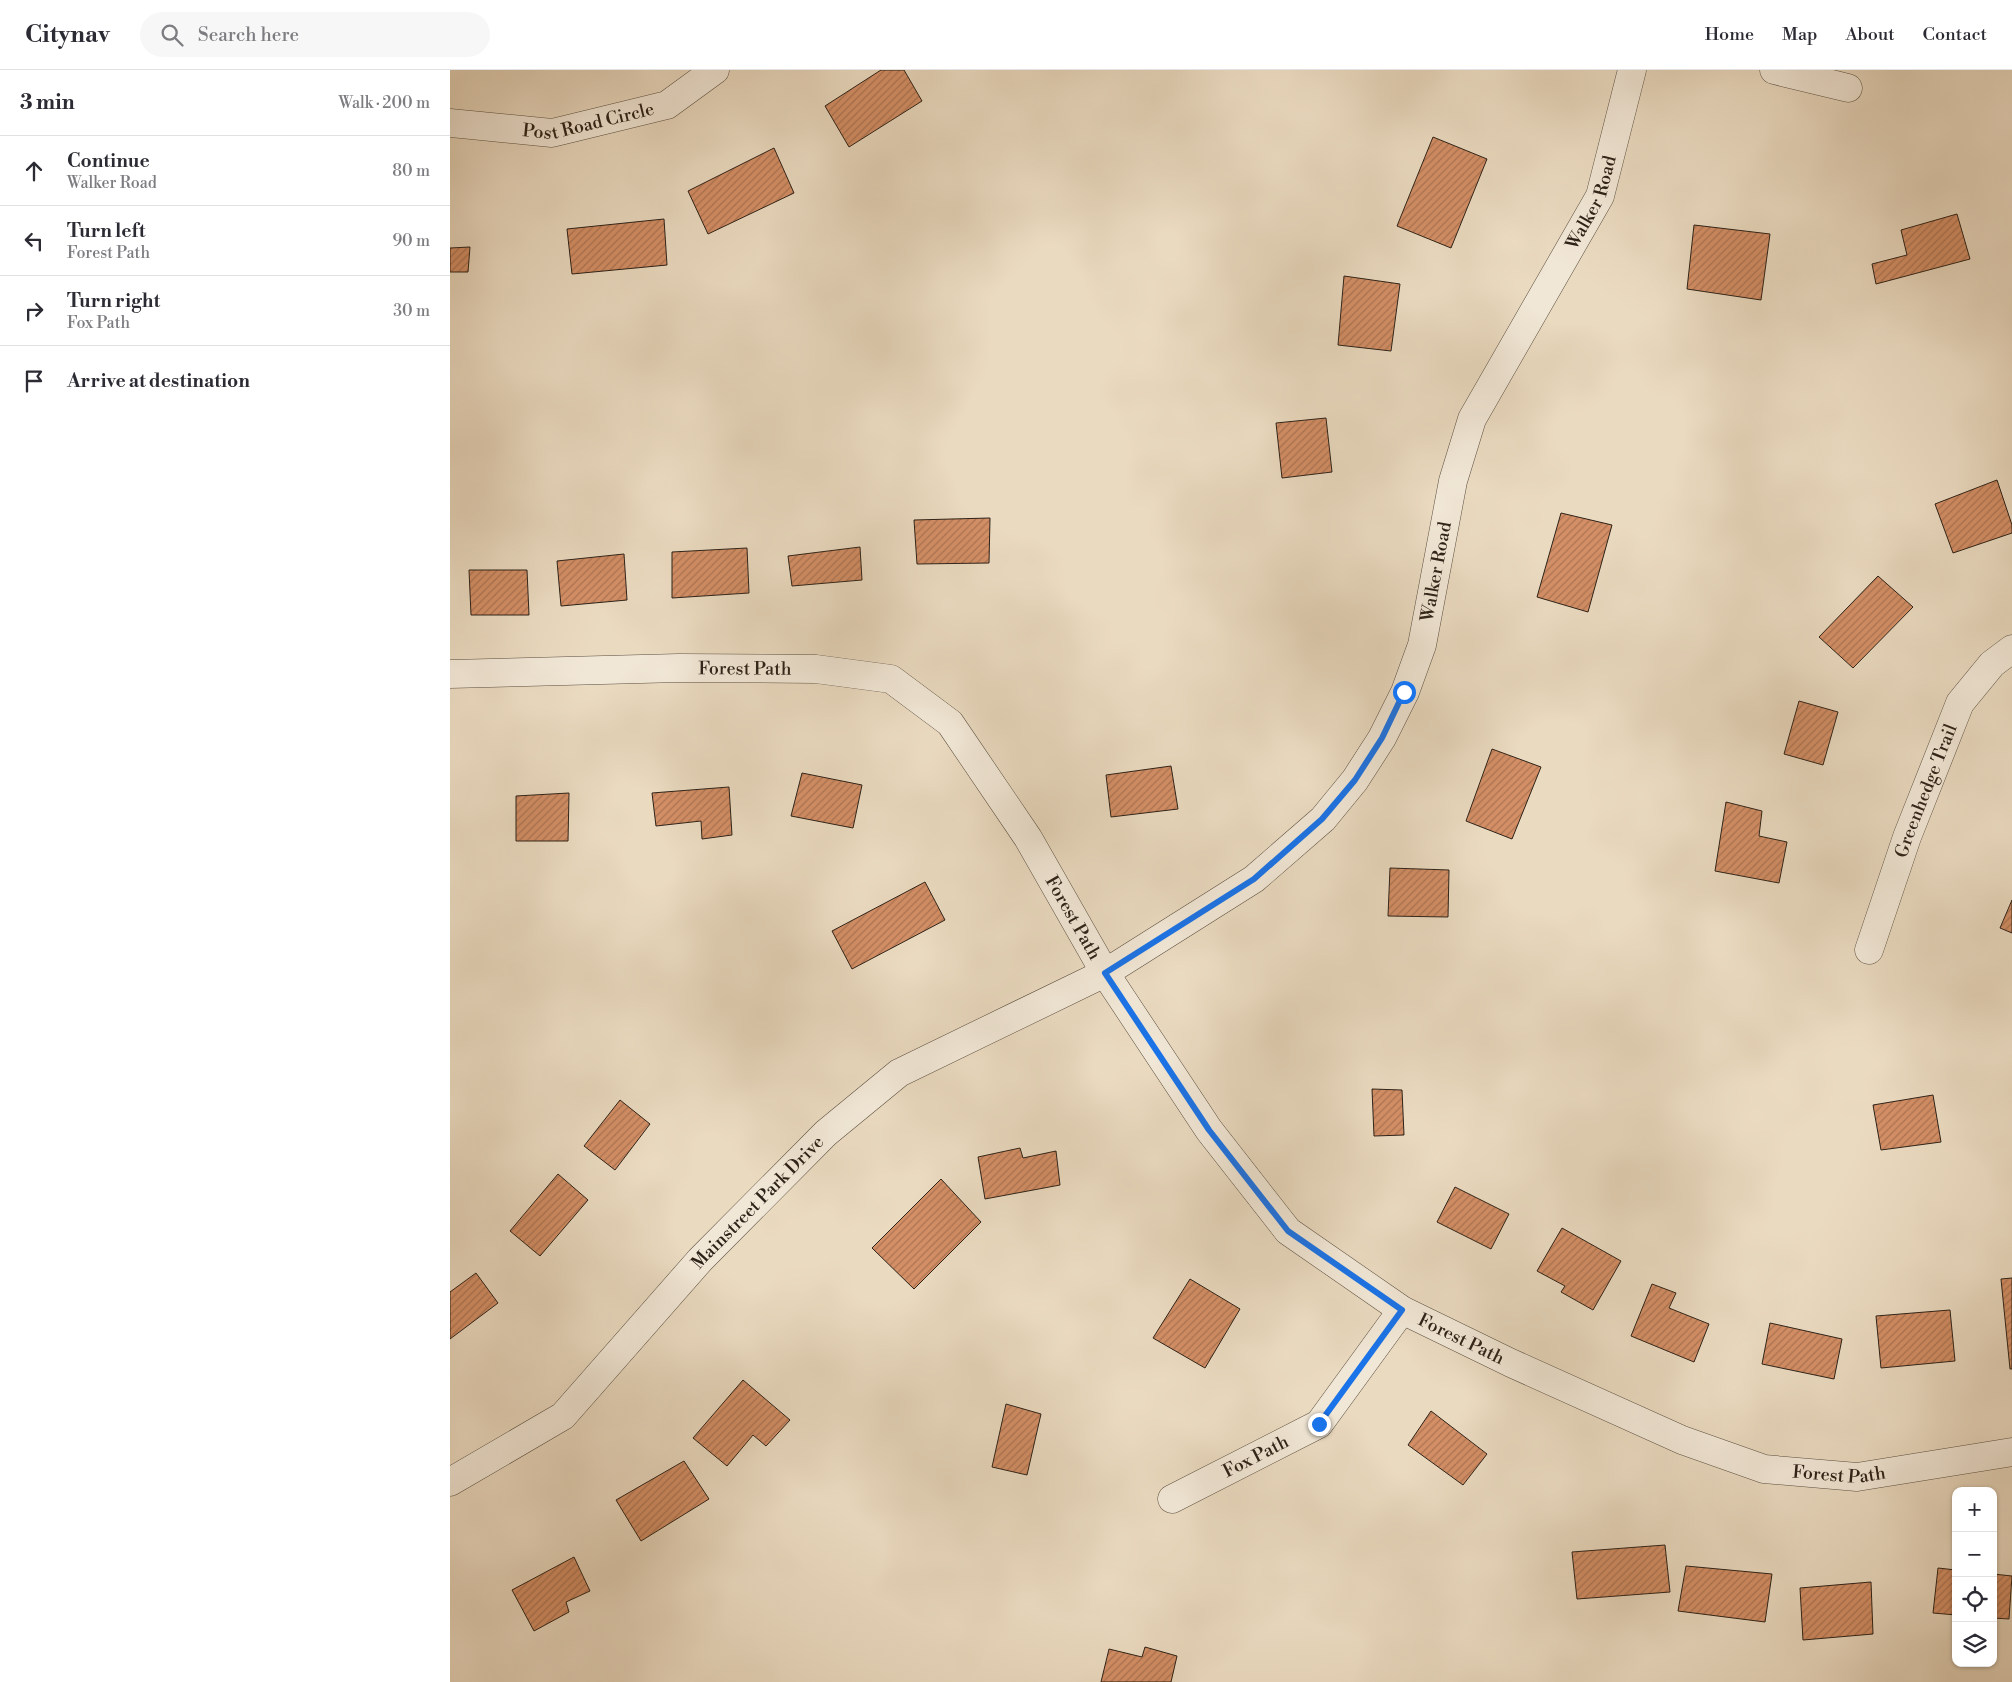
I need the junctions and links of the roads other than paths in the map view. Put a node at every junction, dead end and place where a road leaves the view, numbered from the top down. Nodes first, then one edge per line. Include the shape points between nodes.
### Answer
1 (715, 70) edge
2 (1632, 70) edge
3 (1774, 70) edge
4 (1848, 88) dead end
5 (450, 123) edge
6 (2012, 649) edge
7 (450, 674) edge
8 (1869, 950) dead end
9 (1105, 973) junction
10 (1402, 1310) junction
11 (2012, 1452) edge
12 (450, 1482) edge
13 (1172, 1499) dead end

1 - 5 street, Post Road Circle via 667,105 552,133
2 - 9 street, Walker Road via 1600,196 1472,419 1454,481 1422,645 1382,738 1355,780 1322,819 1254,879
3 - 4 street
6 - 8 street, Greenhedge Trail via 1992,664 1960,703 1907,837
7 - 9 street, Forest Path via 680,668 816,669 891,679 950,723 1028,838
9 - 10 street, Forest Path via 1209,1130 1288,1231
9 - 12 street, Mainstreet Park Drive via 899,1073 826,1133 700,1260 563,1416
10 - 11 street, Forest Path via 1682,1440 1764,1469 1857,1477
10 - 13 street, Fox Path via 1319,1424

